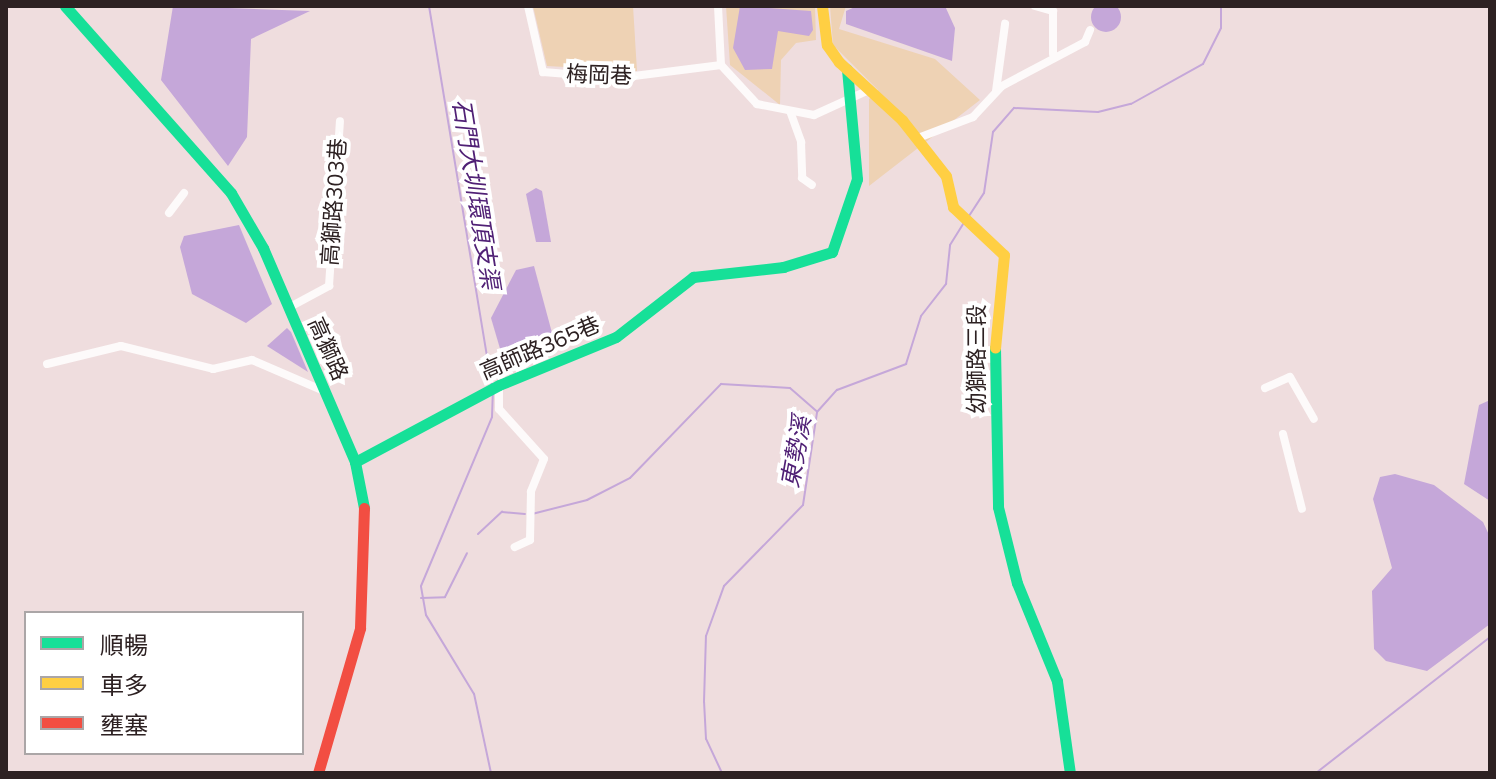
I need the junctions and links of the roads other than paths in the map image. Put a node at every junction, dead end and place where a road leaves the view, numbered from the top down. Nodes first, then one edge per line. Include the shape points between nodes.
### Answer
1 (65, 6) edge
2 (528, 6) edge
3 (718, 6) edge
4 (822, 6) edge
5 (1035, 6) edge
6 (1005, 24) dead end
7 (1090, 30) dead end
8 (1053, 54) junction
9 (721, 65) junction
10 (847, 69) junction
11 (869, 90) junction
12 (996, 91) junction
13 (852, 99) junction
14 (790, 111) junction
15 (340, 121) dead end
16 (918, 138) junction
17 (812, 185) dead end
18 (184, 193) dead end
19 (169, 213) dead end
20 (288, 308) junction
21 (47, 364) dead end
22 (499, 385) junction
23 (1265, 388) dead end
24 (324, 391) junction
25 (1314, 419) dead end
26 (1283, 434) dead end
27 (355, 462) junction
28 (1302, 509) dead end
29 (515, 547) dead end
30 (318, 773) edge
31 (1070, 773) edge

1 - 20 street, 高獅路 via 231,193
2 - 9 street, 梅岡巷 via 543,72 618,78
3 - 9 street
4 - 10 street, 幼獅路三段 via 827,45
5 - 8 street via 1053,11
6 - 12 street
7 - 8 street via 1085,42
8 - 12 street
9 - 14 street via 757,104
10 - 11 street, 幼獅路三段
10 - 13 street, 高師路365巷
11 - 13 street
11 - 16 street, 幼獅路三段
12 - 16 street via 947,133
13 - 14 street via 814,115
13 - 22 street, 高師路365巷 via 855,197 832,252 783,267 693,277 616,337
14 - 17 street via 801,142 802,178
15 - 20 street, 高獅路303巷 via 329,286
16 - 31 street, 幼獅路三段 via 946,176 953,207 1004,255 994,323 998,507 1017,583 1057,681
18 - 19 street
20 - 24 street, 高獅路
21 - 24 street via 121,346 213,369 245,358
22 - 27 street, 高師路365巷
22 - 29 street via 499,409 544,459 530,540
23 - 25 street via 1290,377
24 - 27 street, 高獅路
26 - 28 street
27 - 30 street, 高獅路 via 365,515 360,628

